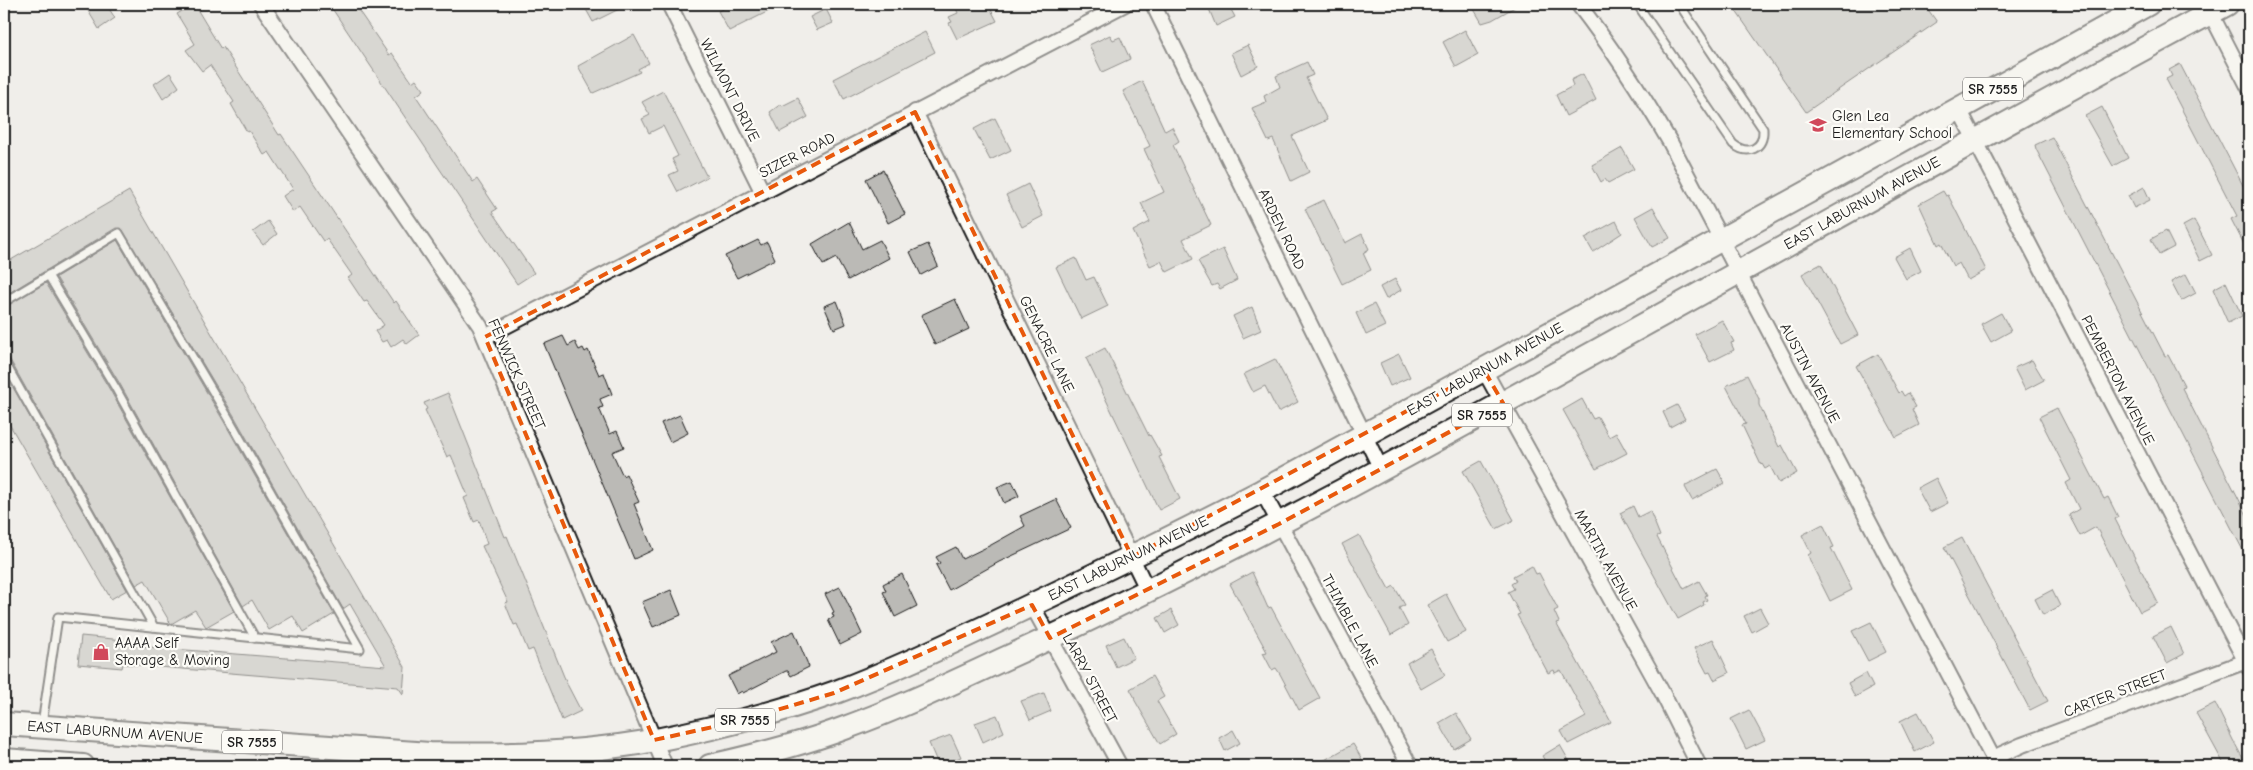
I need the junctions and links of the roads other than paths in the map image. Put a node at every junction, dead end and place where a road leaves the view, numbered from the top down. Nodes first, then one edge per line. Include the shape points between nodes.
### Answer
1 (261, 4) edge
2 (669, 4) edge
3 (1125, 4) edge
4 (1153, 4) edge
5 (1578, 4) edge
6 (1637, 4) edge
7 (1679, 4) edge
8 (2148, 4) edge
9 (2214, 7) edge
10 (2249, 88) edge
11 (1958, 108) junction
12 (915, 112) junction
13 (1976, 141) junction
14 (762, 191) junction
15 (1721, 239) junction
16 (1737, 271) junction
17 (48, 276) junction
18 (4, 302) edge
19 (485, 337) junction
20 (4, 361) edge
21 (1484, 370) junction
22 (1503, 403) junction
23 (1364, 435) junction
24 (1381, 470) junction
25 (1262, 491) junction
26 (1279, 524) junction
27 (1132, 557) junction
28 (1148, 591) junction
29 (1032, 605) junction
30 (154, 627) junction
31 (255, 638) junction
32 (1050, 638) junction
33 (2248, 663) edge
34 (4, 724) edge
35 (42, 726) junction
36 (654, 740) junction
37 (4, 760) edge
38 (1995, 762) edge
39 (83, 766) edge
40 (665, 766) edge
41 (710, 766) edge
42 (1120, 766) edge
43 (1410, 766) edge
44 (1699, 766) edge

1 - 19 street, FENWICK STREET
2 - 14 street, WILMONT DRIVE
3 - 12 street, SIZER ROAD
4 - 23 street, ARDEN ROAD
5 - 15 street, AUSTIN AVENUE via 1636,83
6 - 7 lane via 1733,144 1742,151 1749,151 1764,137 1763,129
8 - 11 main road, EAST LABURNUM AVENUE / SR 7555
9 - 10 street
9 - 13 main road, EAST LABURNUM AVENUE / SR 7555
11 - 13 street, PEMBERTON AVENUE
11 - 15 main road, EAST LABURNUM AVENUE / SR 7555
12 - 14 street, SIZER ROAD
12 - 27 street, GENACRE LANE
13 - 16 main road, EAST LABURNUM AVENUE / SR 7555
13 - 33 street, PEMBERTON AVENUE
14 - 19 street, SIZER ROAD
15 - 16 street, AUSTIN AVENUE
15 - 21 main road, EAST LABURNUM AVENUE / SR 7555
16 - 22 main road, EAST LABURNUM AVENUE / SR 7555
16 - 38 street, AUSTIN AVENUE
17 - 18 lane
17 - 31 lane via 115,387
17 - 31 lane via 118,233 223,408 360,649
19 - 36 street, FENWICK STREET
20 - 30 lane
21 - 22 street, MARTIN AVENUE
21 - 23 main road, EAST LABURNUM AVENUE / SR 7555
22 - 24 main road, EAST LABURNUM AVENUE / SR 7555
22 - 44 street, MARTIN AVENUE via 1663,694
23 - 24 street, ARDEN ROAD
23 - 25 main road, EAST LABURNUM AVENUE / SR 7555
24 - 26 main road, EAST LABURNUM AVENUE / SR 7555
25 - 26 street, THIMBLE LANE
25 - 27 main road, EAST LABURNUM AVENUE / SR 7555
26 - 28 main road, EAST LABURNUM AVENUE / SR 7555
26 - 43 street, THIMBLE LANE
27 - 28 street, GENACRE LANE
27 - 29 main road, EAST LABURNUM AVENUE / SR 7555
28 - 32 main road, EAST LABURNUM AVENUE / SR 7555
29 - 32 street, LARRY STREET
29 - 36 main road, EAST LABURNUM AVENUE / SR 7555 via 926,655 834,693 740,721
30 - 31 lane
30 - 35 lane via 58,617
32 - 41 main road, EAST LABURNUM AVENUE / SR 7555 via 841,730
32 - 42 street, LARRY STREET
33 - 38 street, CARTER STREET via 2022,745
34 - 35 main road, EAST LABURNUM AVENUE / SR 7555
35 - 36 main road, EAST LABURNUM AVENUE / SR 7555 via 430,754 501,756
36 - 40 street, FENWICK STREET
37 - 39 main road

